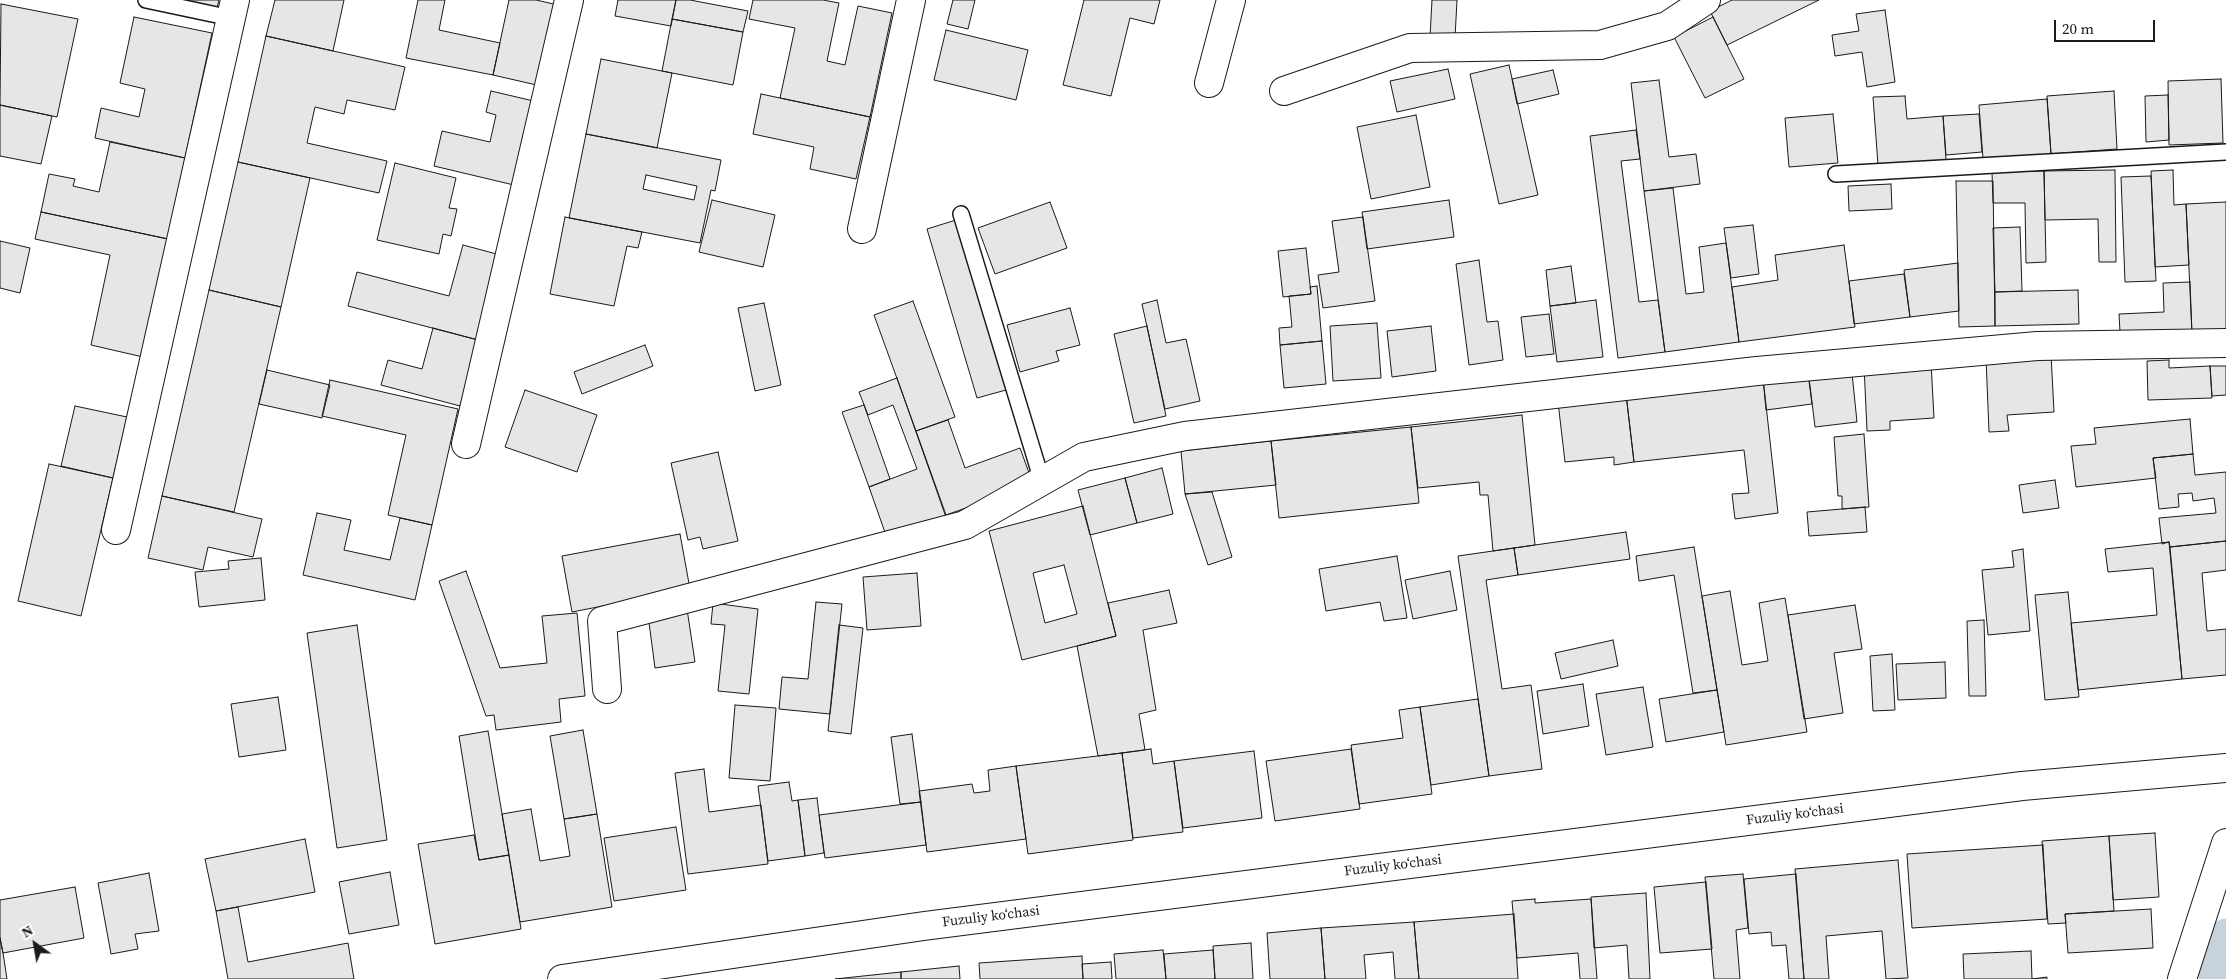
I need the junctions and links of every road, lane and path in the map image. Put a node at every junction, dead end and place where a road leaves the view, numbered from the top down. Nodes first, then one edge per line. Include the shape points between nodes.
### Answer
1 (146, 0) edge
2 (569, 0) edge
3 (911, 0) edge
4 (1231, 0) edge
5 (1706, 0) edge
6 (233, 9) edge
7 (1209, 83) dead end
8 (1284, 91) dead end
9 (2226, 152) edge
10 (1836, 174) dead end
11 (961, 214) dead end
12 (862, 229) dead end
13 (2226, 343) edge
14 (466, 444) dead end
15 (1042, 482) junction
16 (116, 530) dead end
17 (607, 689) dead end
18 (2226, 768) edge
19 (2226, 842) edge
20 (562, 979) edge
21 (2182, 979) edge

1 - 6 lane
2 - 14 street
3 - 12 street
4 - 7 street
5 - 8 street via 1667,26 1600,45 1410,48
6 - 16 street
9 - 10 lane
11 - 15 lane
13 - 15 street via 2037,346 1758,370 1185,436 1084,457
15 - 17 street via 965,525 602,621
18 - 20 street, Fuzuliy koʻchasi via 1982,791 924,926
19 - 21 street

